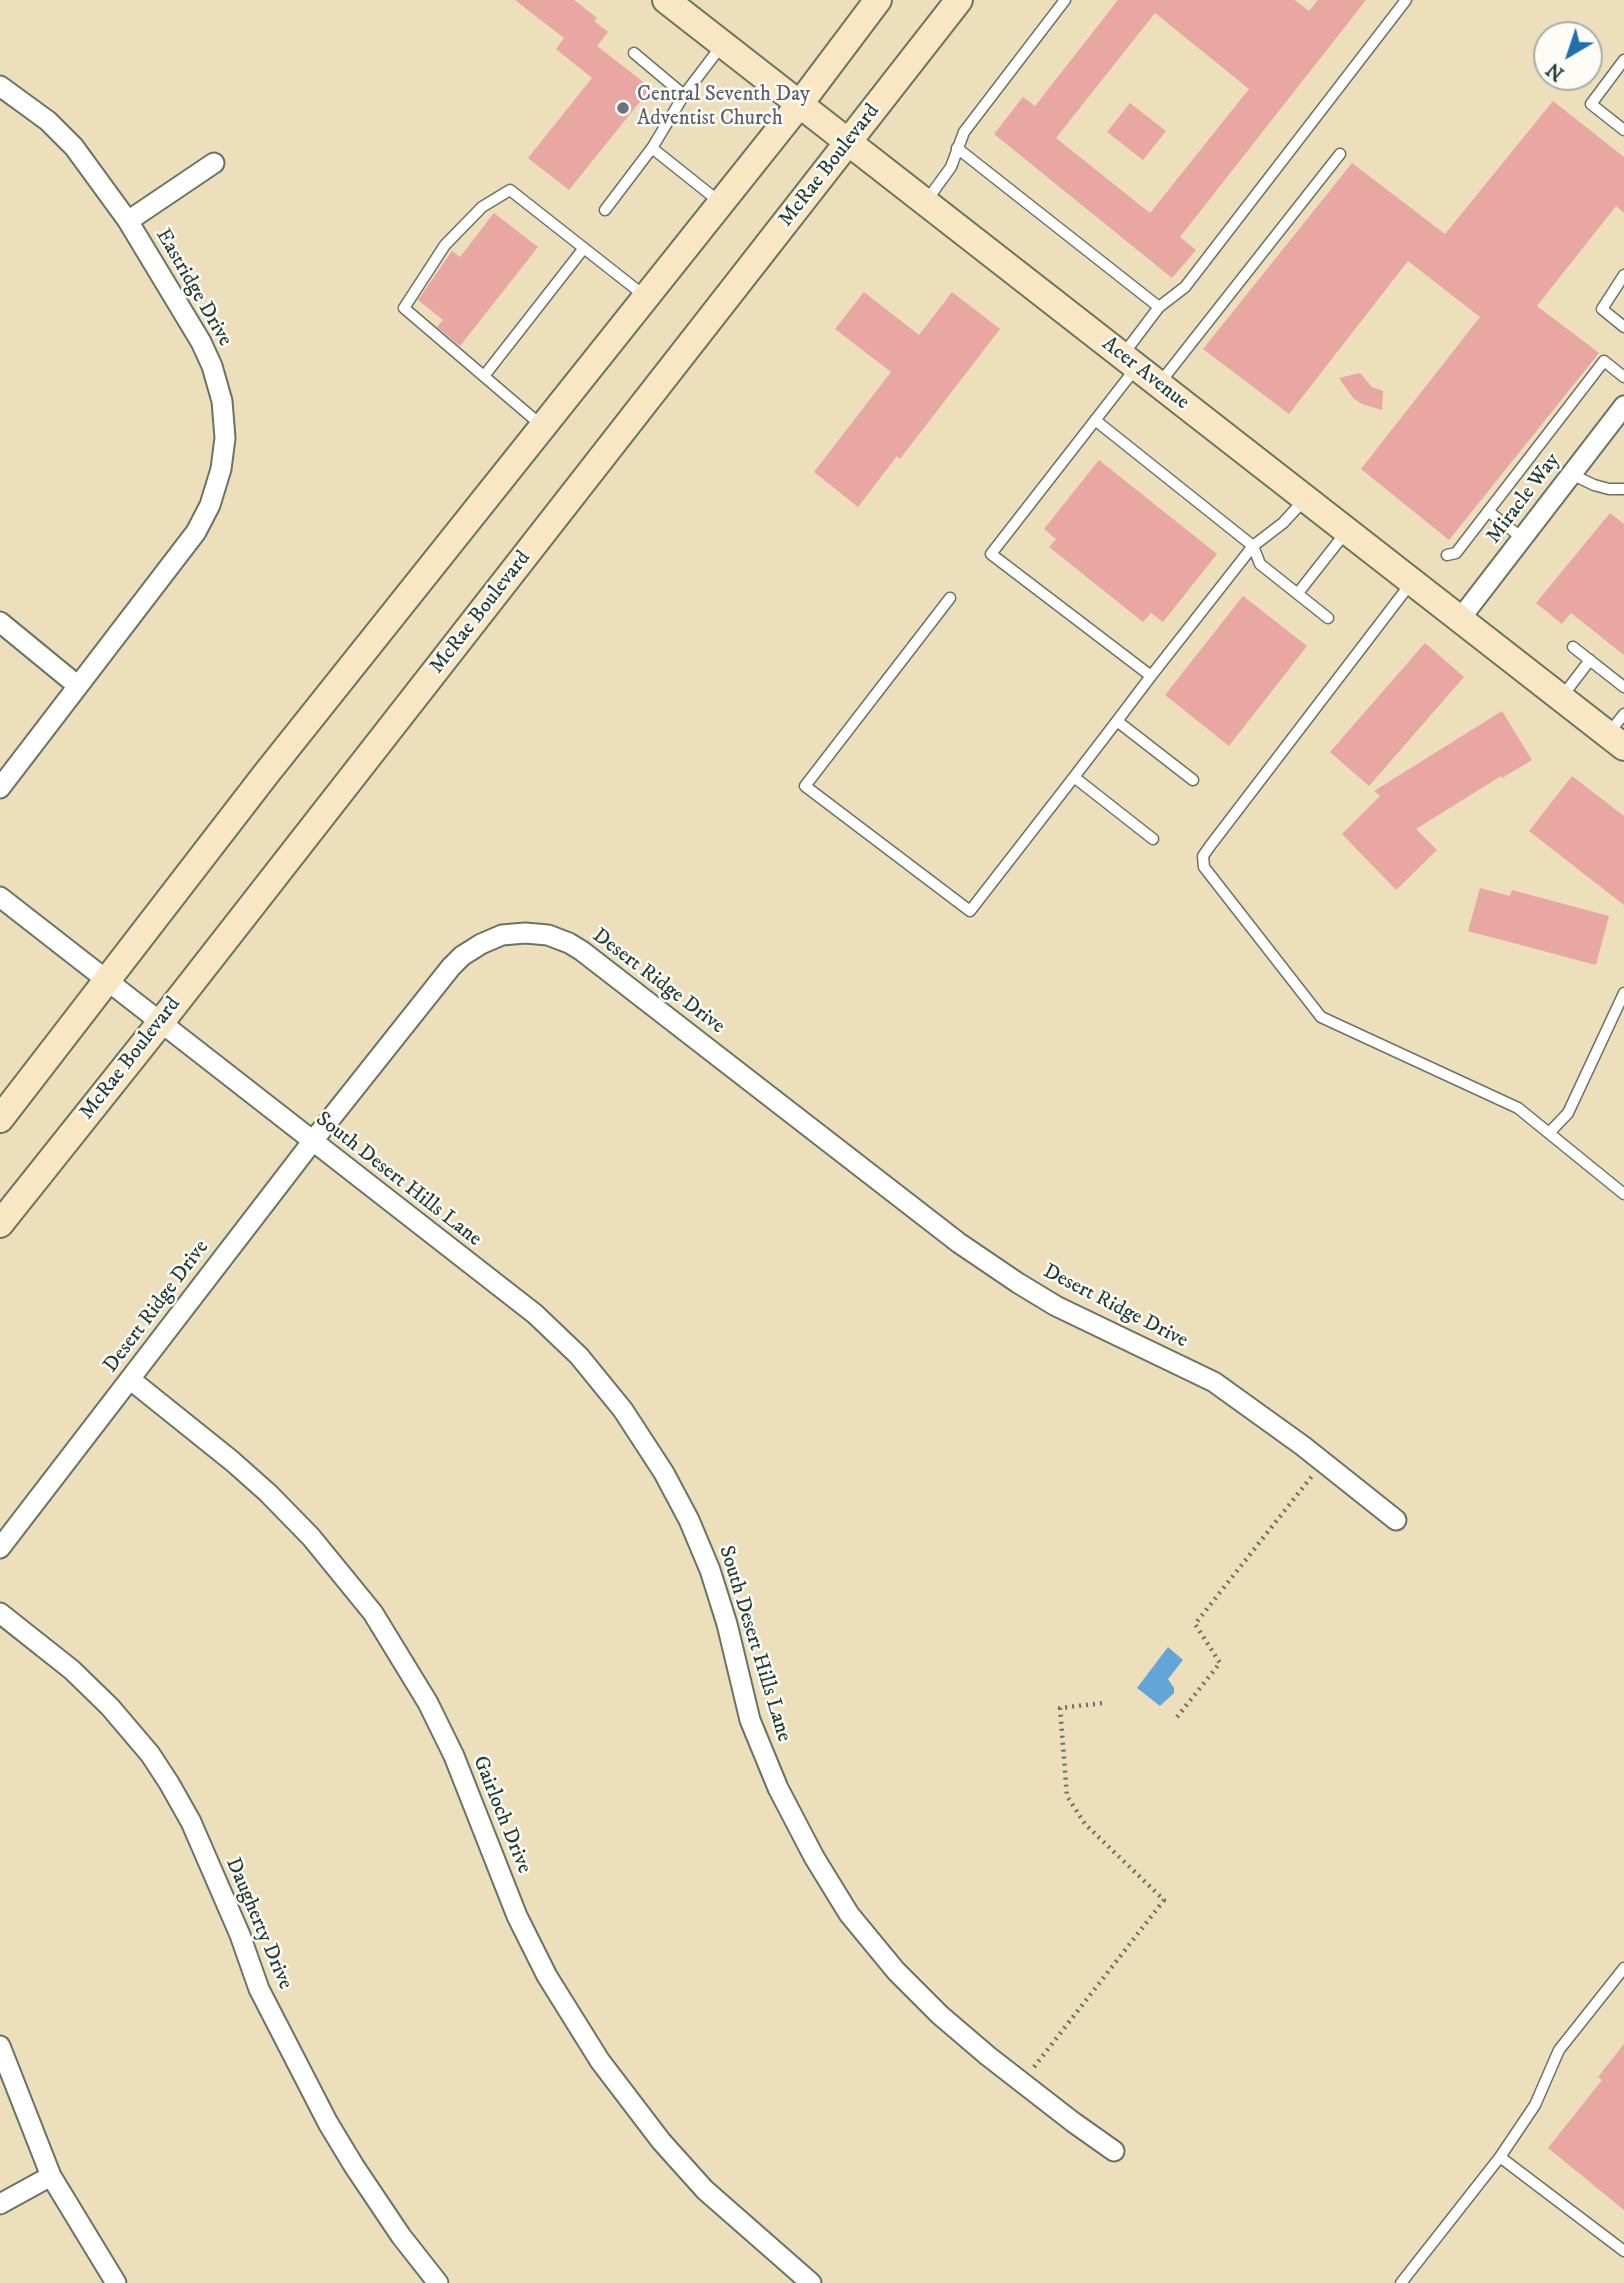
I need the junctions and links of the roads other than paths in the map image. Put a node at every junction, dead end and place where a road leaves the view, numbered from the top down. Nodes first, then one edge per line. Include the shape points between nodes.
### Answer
1 (666, 0) edge
2 (878, 0) edge
3 (959, 0) edge
4 (1065, 0) edge
5 (1406, 0) edge
6 (722, 45) junction
7 (634, 52) dead end
8 (1624, 60) edge
9 (0, 86) edge
10 (684, 95) junction
11 (799, 106) junction
12 (1624, 130) edge
13 (848, 143) junction
14 (652, 148) junction
15 (957, 148) junction
16 (1340, 153) dead end
17 (214, 163) dead end
18 (925, 202) junction
19 (721, 203) junction
20 (605, 210) dead end
21 (128, 222) junction
22 (584, 248) junction
23 (1624, 275) edge
24 (646, 297) junction
25 (1158, 307) junction
26 (1624, 327) edge
27 (1129, 362) junction
28 (484, 376) junction
29 (1624, 377) edge
30 (1158, 385) junction
31 (1624, 406) edge
32 (1095, 420) junction
33 (543, 426) junction
34 (1571, 474) junction
35 (1624, 489) edge
36 (1305, 499) junction
37 (1488, 511) junction
38 (1346, 531) junction
39 (1522, 538) junction
40 (1253, 546) junction
41 (1447, 555) dead end
42 (1412, 582) junction
43 (1298, 593) junction
44 (950, 598) dead end
45 (1328, 618) dead end
46 (1460, 619) junction
47 (0, 622) edge
48 (1573, 647) dead end
49 (1590, 660) junction
50 (1151, 676) junction
51 (78, 686) junction
52 (1624, 687) edge
53 (1561, 698) junction
54 (1624, 714) edge
55 (1117, 721) junction
56 (1616, 741) edge
57 (1074, 777) junction
58 (1193, 780) dead end
59 (0, 788) edge
60 (1153, 839) dead end
61 (0, 897) edge
62 (107, 980) junction
63 (1624, 993) edge
64 (161, 1023) junction
65 (0, 1119) edge
66 (1549, 1133) junction
67 (312, 1142) junction
68 (1624, 1194) edge
69 (0, 1224) edge
70 (131, 1380) junction
71 (1396, 1520) dead end
72 (0, 1548) edge
73 (0, 1613) edge
74 (1624, 1968) edge
75 (0, 2046) edge
76 (1114, 2151) dead end
77 (1500, 2157) junction
78 (51, 2176) junction
79 (0, 2204) edge
80 (1624, 2251) edge
81 (116, 2283) edge
82 (438, 2283) edge
83 (810, 2283) edge
84 (1401, 2283) edge

1 - 6 main road, Acer Avenue
2 - 11 main road
3 - 13 main road, McRae Boulevard
4 - 15 lane via 964,132
5 - 25 lane via 1185,288
6 - 10 lane
6 - 11 main road, Acer Avenue
7 - 10 lane
8 - 12 lane via 1591,104
9 - 21 street, Eastridge Drive via 48,121 74,148
10 - 14 lane
11 - 13 main road, Acer Avenue
11 - 19 main road
13 - 18 main road, Acer Avenue
13 - 64 main road, McRae Boulevard
14 - 19 lane
14 - 20 lane
15 - 18 lane via 951,167
15 - 25 lane
16 - 30 lane
17 - 21 street
18 - 27 main road, Acer Avenue
19 - 24 main road
21 - 51 street, Eastridge Drive via 212,366 222,401 225,438 210,505 196,532
22 - 24 lane
22 - 28 lane
22 - 28 lane via 510,190 482,207 445,245 404,308
23 - 26 lane via 1602,309
24 - 33 main road
25 - 27 lane
27 - 30 main road, Acer Avenue
27 - 32 lane
28 - 33 lane
29 - 37 lane via 1604,361
30 - 36 main road, Acer Avenue
31 - 34 street, Miracle Way
32 - 40 lane
32 - 50 lane via 991,554
33 - 62 main road
34 - 35 lane via 1594,485
34 - 39 street, Miracle Way
36 - 38 main road, Acer Avenue
36 - 40 lane
37 - 39 lane
37 - 41 lane via 1457,553
38 - 42 main road, Acer Avenue
38 - 43 lane
39 - 46 street, Miracle Way
40 - 43 lane via 1260,564
40 - 50 lane
42 - 46 main road, Acer Avenue
42 - 66 lane via 1210,846 1203,856 1204,867 1321,1017 1518,1108
43 - 45 lane
44 - 57 lane via 805,786 970,911
46 - 53 main road, Acer Avenue
47 - 51 street
48 - 49 lane
49 - 52 lane
49 - 53 lane
50 - 55 lane
51 - 59 street, Eastridge Drive
53 - 56 main road, Acer Avenue
54 - 56 lane
55 - 57 lane
55 - 58 lane
57 - 60 lane
61 - 62 street, South Desert Hills Lane
62 - 64 street, South Desert Hills Lane
62 - 65 main road
63 - 66 lane via 1568,1113
64 - 67 street, South Desert Hills Lane
64 - 69 main road, McRae Boulevard
66 - 68 lane
67 - 70 street, Desert Ridge Drive
67 - 71 street, Desert Ridge Drive via 462,956 502,935 548,935 582,951 959,1243 1056,1306 1214,1382
67 - 76 street, South Desert Hills Lane via 535,1314 579,1356 624,1410 689,1520 727,1624 750,1720 778,1788 849,1914 940,2015
70 - 72 street, Desert Ridge Drive
70 - 83 street, Gairloch Drive via 268,1493 373,1613 449,1745 517,1916 541,1964 600,2061 705,2190
73 - 82 street, Daugherty Drive via 110,1707 169,1783 191,1822 259,1989 310,2088 354,2166
74 - 77 lane via 1559,2050 1535,2105
75 - 78 street
77 - 80 lane
77 - 84 lane
78 - 79 street
78 - 81 street

